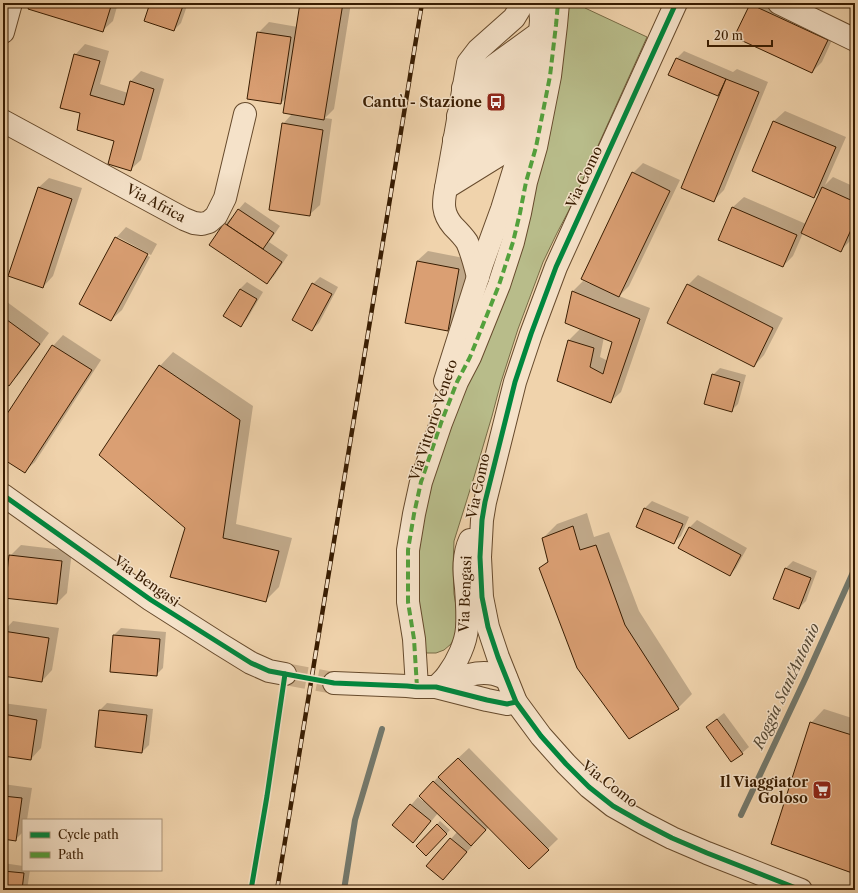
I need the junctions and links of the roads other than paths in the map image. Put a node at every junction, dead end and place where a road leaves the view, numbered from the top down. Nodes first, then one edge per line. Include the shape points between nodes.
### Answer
1 (10, 3) edge
2 (523, 3) edge
3 (536, 3) edge
4 (540, 3) edge
5 (558, 3) edge
6 (676, 3) edge
7 (779, 3) edge
8 (3, 32) edge
9 (536, 36) junction
10 (855, 40) edge
11 (534, 62) junction
12 (463, 88) junction
13 (528, 92) junction
14 (244, 114) dead end
15 (458, 116) junction
16 (523, 117) junction
17 (3, 121) edge
18 (454, 140) junction
19 (450, 167) junction
20 (446, 188) junction
21 (478, 277) junction
22 (3, 495) edge
23 (482, 520) junction
24 (285, 674) tunnel mouth
25 (506, 678) junction
26 (334, 683) tunnel mouth
27 (420, 687) junction
28 (516, 702) junction
29 (801, 890) edge

1 - 8 street
2 - 12 street via 514,18 472,56
3 - 9 street
4 - 21 street, Via Vittorio Veneto via 537,72 522,145
5 - 27 street via 547,90 513,242 499,285 441,423 421,482 414,514 408,550 408,602
6 - 23 street, Via Como via 556,267 515,382
7 - 10 street
9 - 11 street
9 - 12 street
11 - 13 street
11 - 15 street
12 - 15 street
13 - 16 street
13 - 18 street
14 - 17 street, Via Africa via 225,198 216,216 202,224 184,219
15 - 18 street
16 - 19 street
16 - 20 street via 517,144
18 - 19 street
19 - 20 street
20 - 21 street via 443,205 446,217 466,241
21 - 27 street, Via Vittorio Veneto via 447,377 430,421 403,526 400,568 403,636
22 - 24 street, Via Bengasi via 152,600 220,644 257,666
23 - 25 street, Via Como via 482,597 488,627
23 - 27 street, Via Bengasi via 468,543 465,556 467,629 462,646 447,675
25 - 27 street via 477,673
25 - 28 street, Via Como
26 - 27 street
27 - 28 street via 507,704
28 - 29 street, Via Como via 566,764 613,806 672,838

